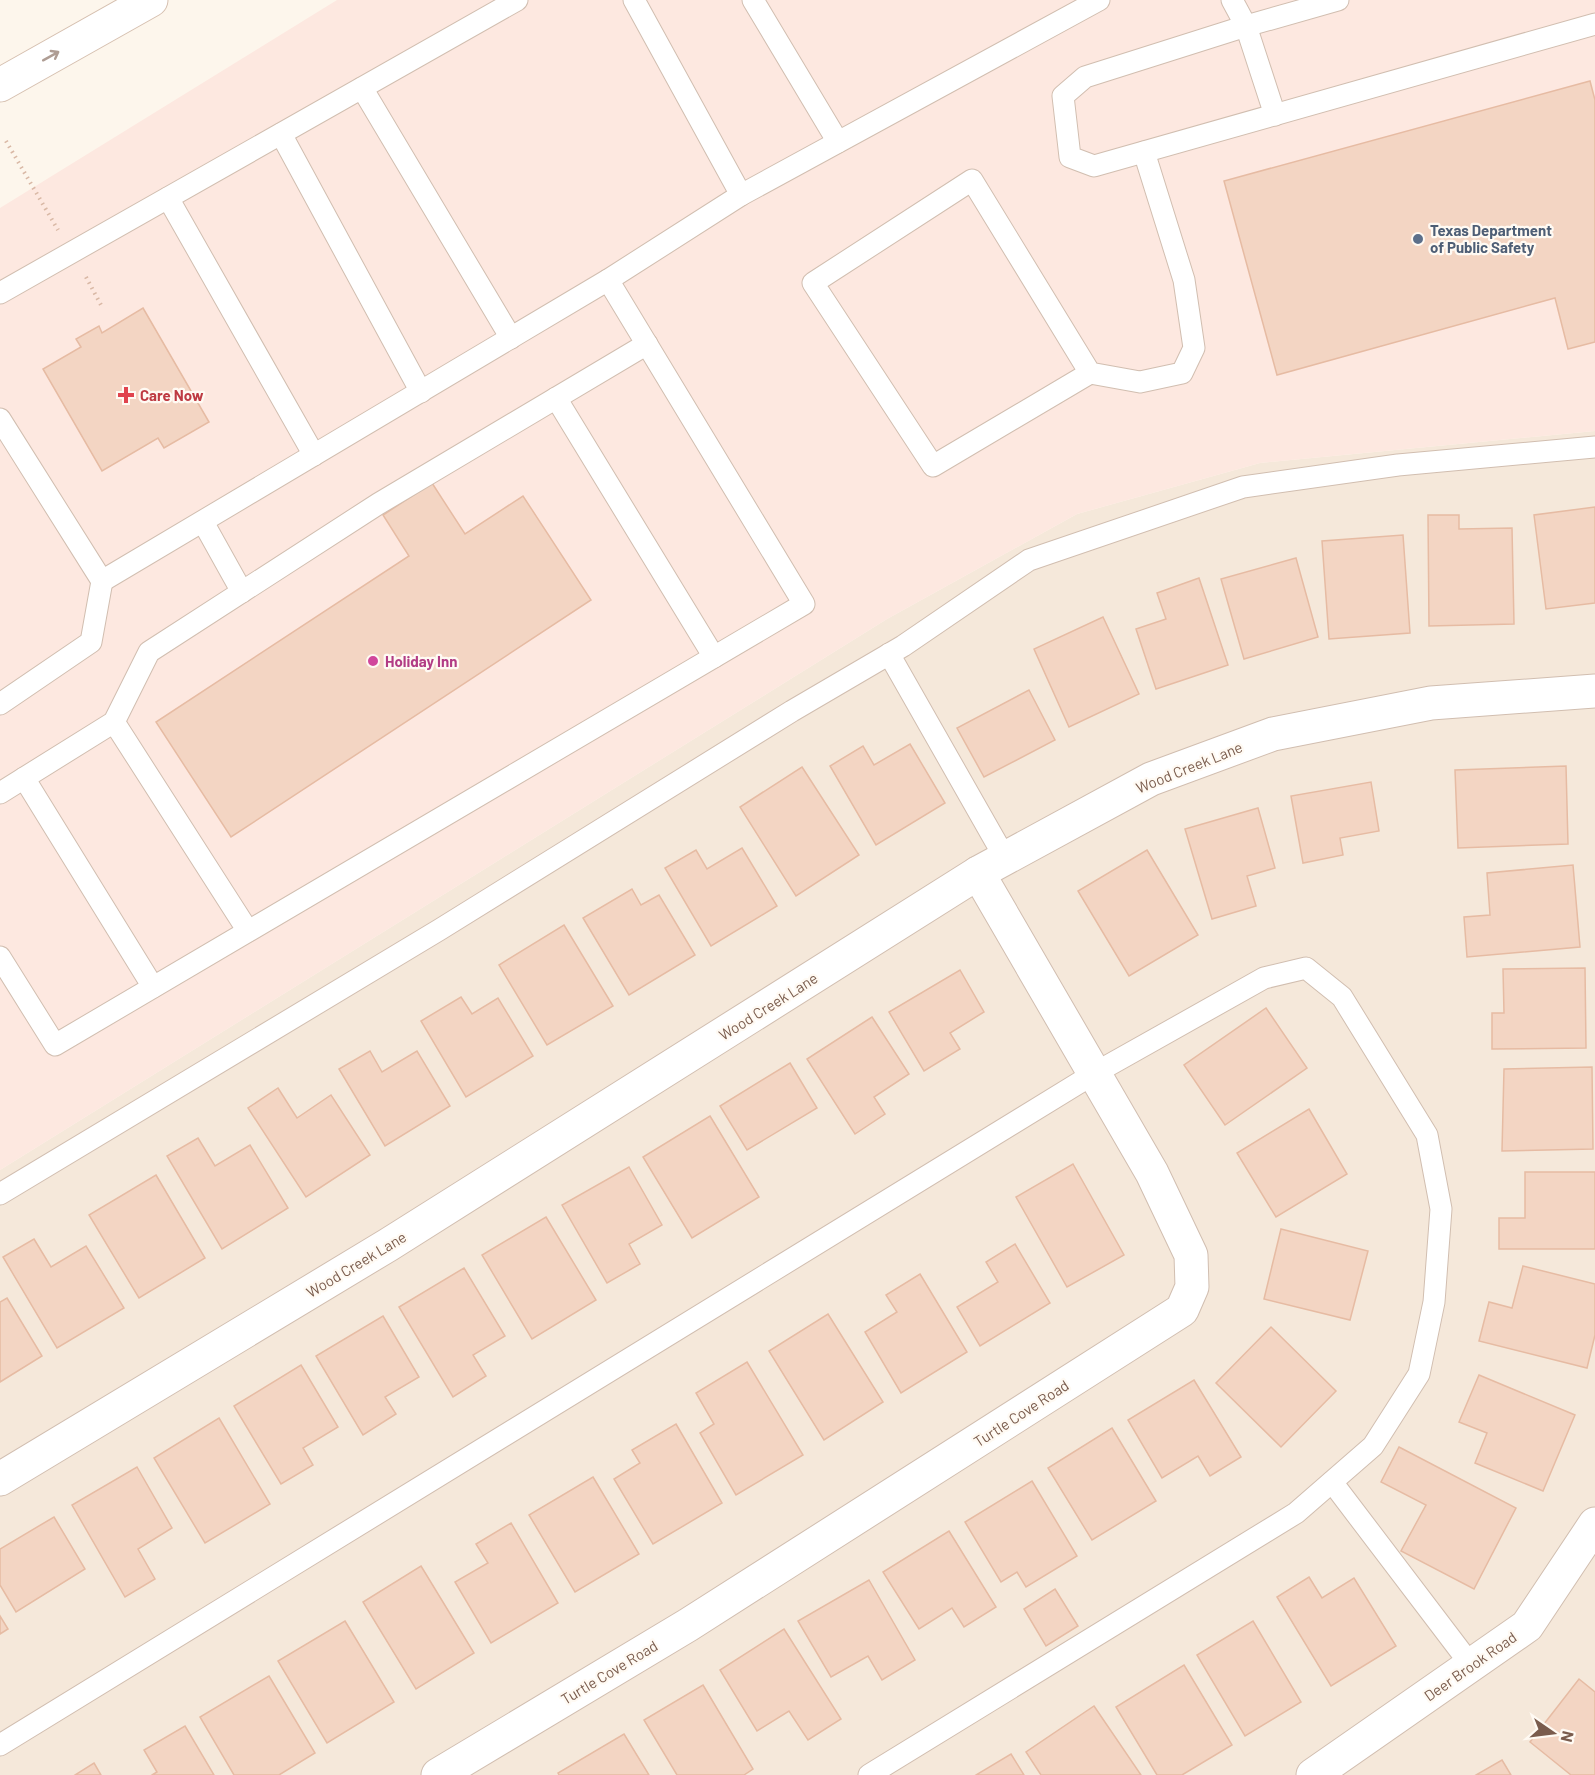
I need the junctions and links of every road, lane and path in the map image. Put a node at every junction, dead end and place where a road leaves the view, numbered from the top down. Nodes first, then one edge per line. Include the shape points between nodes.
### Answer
1 (151, 0) edge
2 (517, 0) edge
3 (634, 0) edge
4 (753, 0) edge
5 (1099, 0) edge
6 (1232, 0) edge
7 (1338, 0) edge
8 (1595, 24) edge
9 (1246, 26) junction
10 (0, 85) edge
11 (362, 88) junction
12 (1275, 115) junction
13 (281, 134) junction
14 (6, 141) dead end
15 (838, 142) junction
16 (1144, 152) junction
17 (741, 195) junction
18 (168, 198) junction
19 (61, 236) dead end
20 (86, 277) dead end
21 (608, 280) junction
22 (0, 293) edge
23 (101, 306) dead end
24 (511, 338) junction
25 (647, 344) junction
26 (1090, 373) junction
27 (421, 392) junction
28 (556, 398) junction
29 (0, 419) edge
30 (1595, 447) edge
31 (314, 455) junction
32 (203, 522) junction
33 (102, 581) junction
34 (242, 592) junction
35 (889, 654) junction
36 (714, 657) junction
37 (1595, 691) edge
38 (0, 704) edge
39 (114, 722) junction
40 (24, 778) junction
41 (0, 793) edge
42 (992, 866) junction
43 (248, 931) junction
44 (0, 957) edge
45 (153, 987) junction
46 (1095, 1073) junction
47 (0, 1194) edge
48 (0, 1479) edge
49 (1332, 1482) junction
50 (1595, 1524) edge
51 (1472, 1665) junction
52 (0, 1745) edge
53 (438, 1775) edge
54 (869, 1775) edge
55 (1313, 1775) edge

10 -> 1 street
2 - 11 lane
3 - 17 lane
4 - 15 lane
5 - 15 lane
6 - 9 lane
7 - 9 lane
8 - 12 lane
9 - 12 lane
9 - 16 lane via 1085,77 1063,96 1070,157 1094,166
11 - 13 lane
11 - 24 lane
12 - 16 lane
13 - 18 lane
13 - 27 lane
14 - 19 path
15 - 17 lane
16 - 26 lane via 1185,280 1194,348 1182,373 1140,382
17 - 21 lane
18 - 22 lane
18 - 31 lane
20 - 23 path
21 - 24 lane
21 - 25 lane
24 - 27 lane
25 - 28 lane
25 - 36 lane via 804,604
26 - 26 lane via 972,180 813,283 933,466
27 - 31 lane
28 - 34 lane via 378,504
28 - 36 lane
29 - 33 lane
30 - 35 lane via 1398,465 1243,487 1029,560
31 - 32 lane
32 - 33 lane
32 - 34 lane
33 - 38 lane via 91,642
34 - 39 lane via 149,652
35 - 42 lane
35 - 47 lane
36 - 43 lane
37 - 42 street, Wood Creek Lane via 1431,703 1274,734 1151,779
39 - 40 lane
39 - 43 lane
40 - 41 lane
40 - 45 lane
42 - 46 street, Turtle Cove Road
42 - 48 street, Wood Creek Lane via 388,1245
43 - 45 lane
44 - 45 lane via 55,1045
46 - 49 lane via 1264,978 1306,968 1342,997 1427,1135 1441,1209 1434,1302 1419,1374 1373,1446
46 - 52 lane
46 - 53 street, Turtle Cove Road via 1152,1173 1191,1255 1192,1287 1182,1310 688,1625
49 - 51 lane
49 - 54 lane via 1296,1513
50 - 51 street, Deer Brook Road via 1527,1626
51 - 55 street, Deer Brook Road

